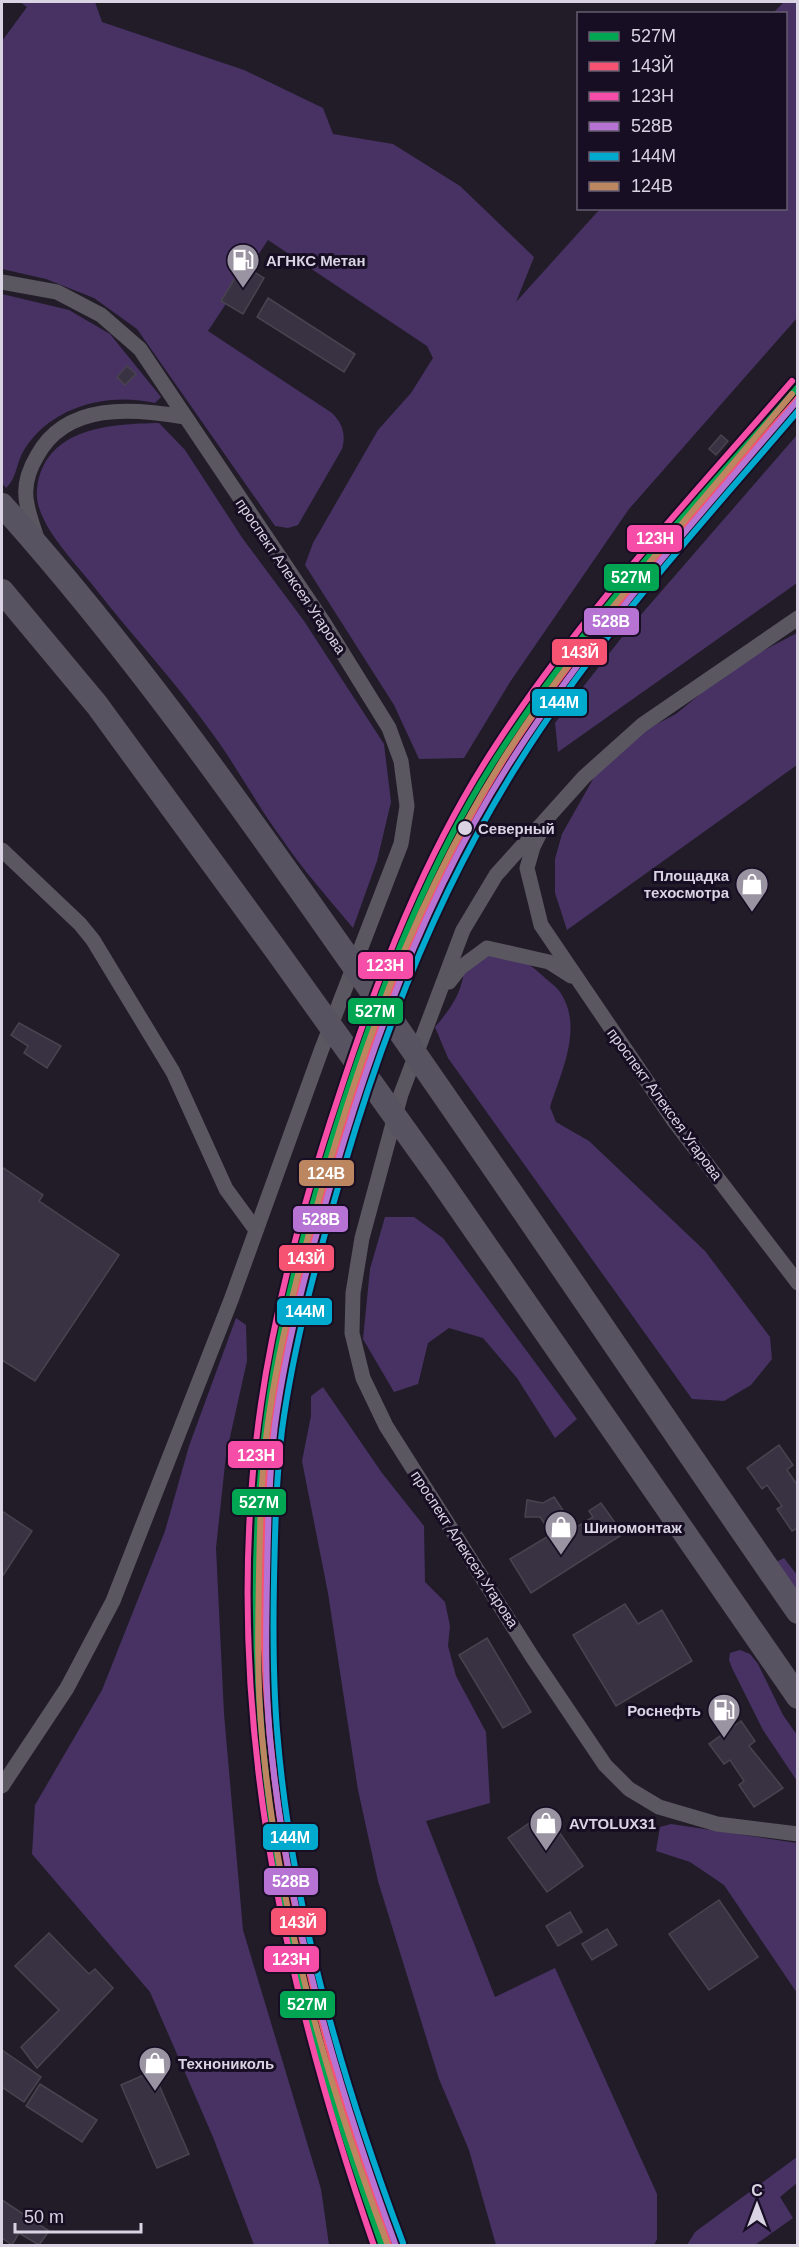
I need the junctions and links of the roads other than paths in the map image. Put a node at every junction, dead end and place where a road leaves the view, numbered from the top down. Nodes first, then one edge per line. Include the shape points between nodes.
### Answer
1 (2, 282) edge
2 (185, 417) junction
3 (2, 505) edge
4 (40, 548) junction
5 (2, 591) edge
6 (798, 618) edge
7 (551, 813) junction
8 (2, 850) edge
9 (578, 981) junction
10 (441, 995) junction
11 (256, 1230) junction
12 (798, 1283) edge
13 (798, 1612) edge
14 (798, 1698) edge
15 (2, 1786) edge
16 (798, 1834) edge

1 - 2 street, проспект Алексея Угарова via 57,292 101,315 140,349
2 - 4 street via 129,410 88,415 45,442 27,474 26,503
2 - 11 street, проспект Алексея Угарова via 324,623 389,728 401,761 407,806 402,844
3 - 4 main road
4 - 13 main road via 158,695 301,890
5 - 14 main road via 97,705 276,950 437,1175
6 - 7 street, проспект Алексея Угарова via 642,725
7 - 9 street, проспект Алексея Угарова via 527,868 541,925
7 - 10 street, проспект Алексея Угарова via 496,876 469,921
8 - 11 street via 93,940 173,1072 226,1189
9 - 10 street, проспект Алексея Угарова via 549,962 487,948 460,968
9 - 12 street, проспект Алексея Угарова via 674,1121
10 - 16 street, проспект Алексея Угарова via 401,1094 362,1238 353,1293 352,1333 363,1378 386,1426 605,1765 629,1789 659,1807 717,1824
11 - 15 street, проспект Алексея Угарова via 113,1601 67,1688

